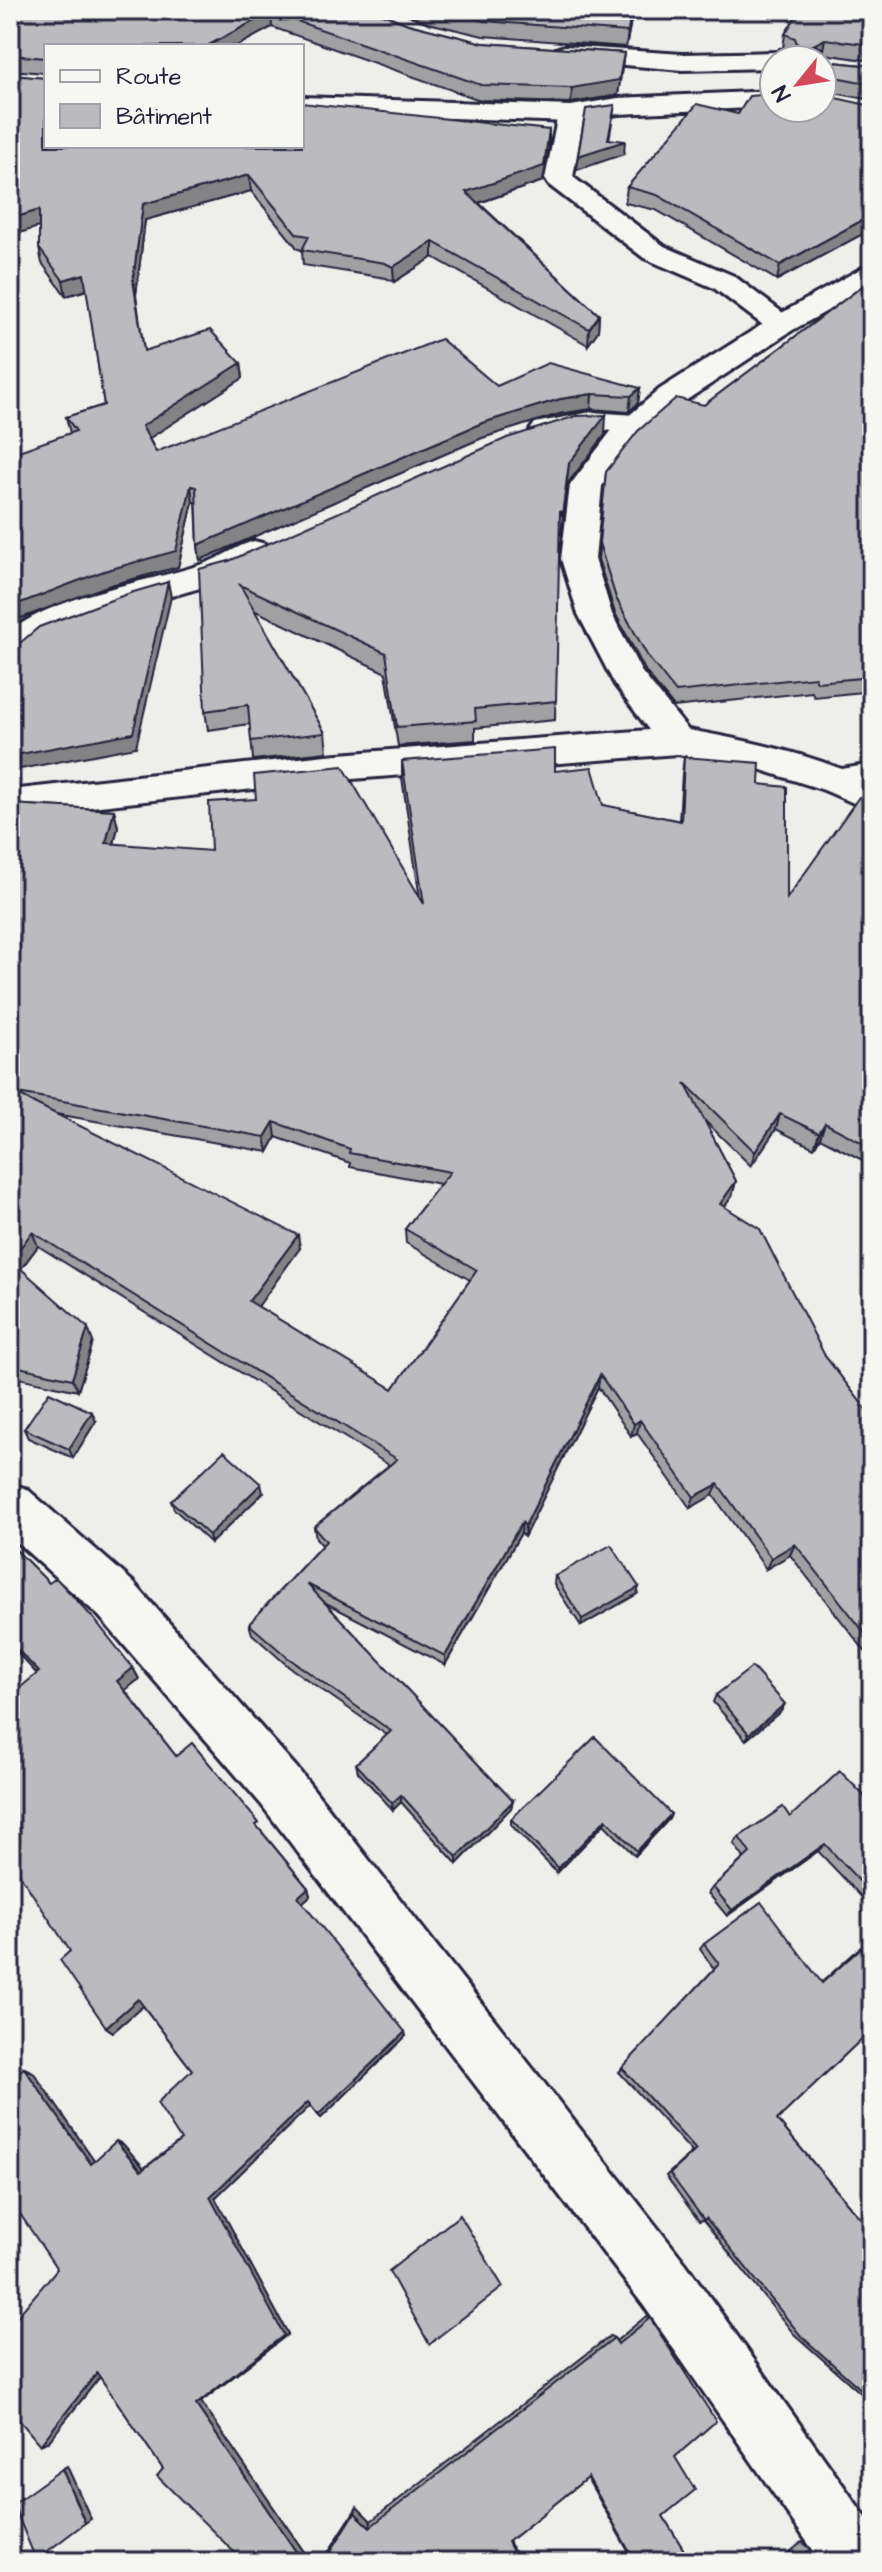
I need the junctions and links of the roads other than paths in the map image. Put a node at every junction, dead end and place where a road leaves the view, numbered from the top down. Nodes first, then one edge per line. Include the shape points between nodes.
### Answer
1 (542, 52) edge
2 (758, 60) edge
3 (758, 100) edge
4 (304, 105) edge
5 (571, 114) junction
6 (872, 274) edge
7 (781, 325) junction
8 (639, 423) junction
9 (522, 438) edge
10 (284, 539) edge
11 (10, 648) edge
12 (677, 741) junction
13 (854, 779) edge
14 (872, 798) edge
15 (10, 803) edge
16 (10, 1505) edge
17 (859, 2562) edge

1 - 2 street via 682,62
3 - 5 street via 618,106
4 - 5 street
5 - 7 street via 559,179 654,252 724,282
6 - 7 street
7 - 8 street via 671,396
8 - 9 street via 591,421
8 - 12 street via 586,485 578,559 595,614 627,677
10 - 11 street via 218,570 120,597 29,631
12 - 13 street
12 - 15 street via 326,768
13 - 14 street
16 - 17 street via 116,1599 279,1786 665,2285

